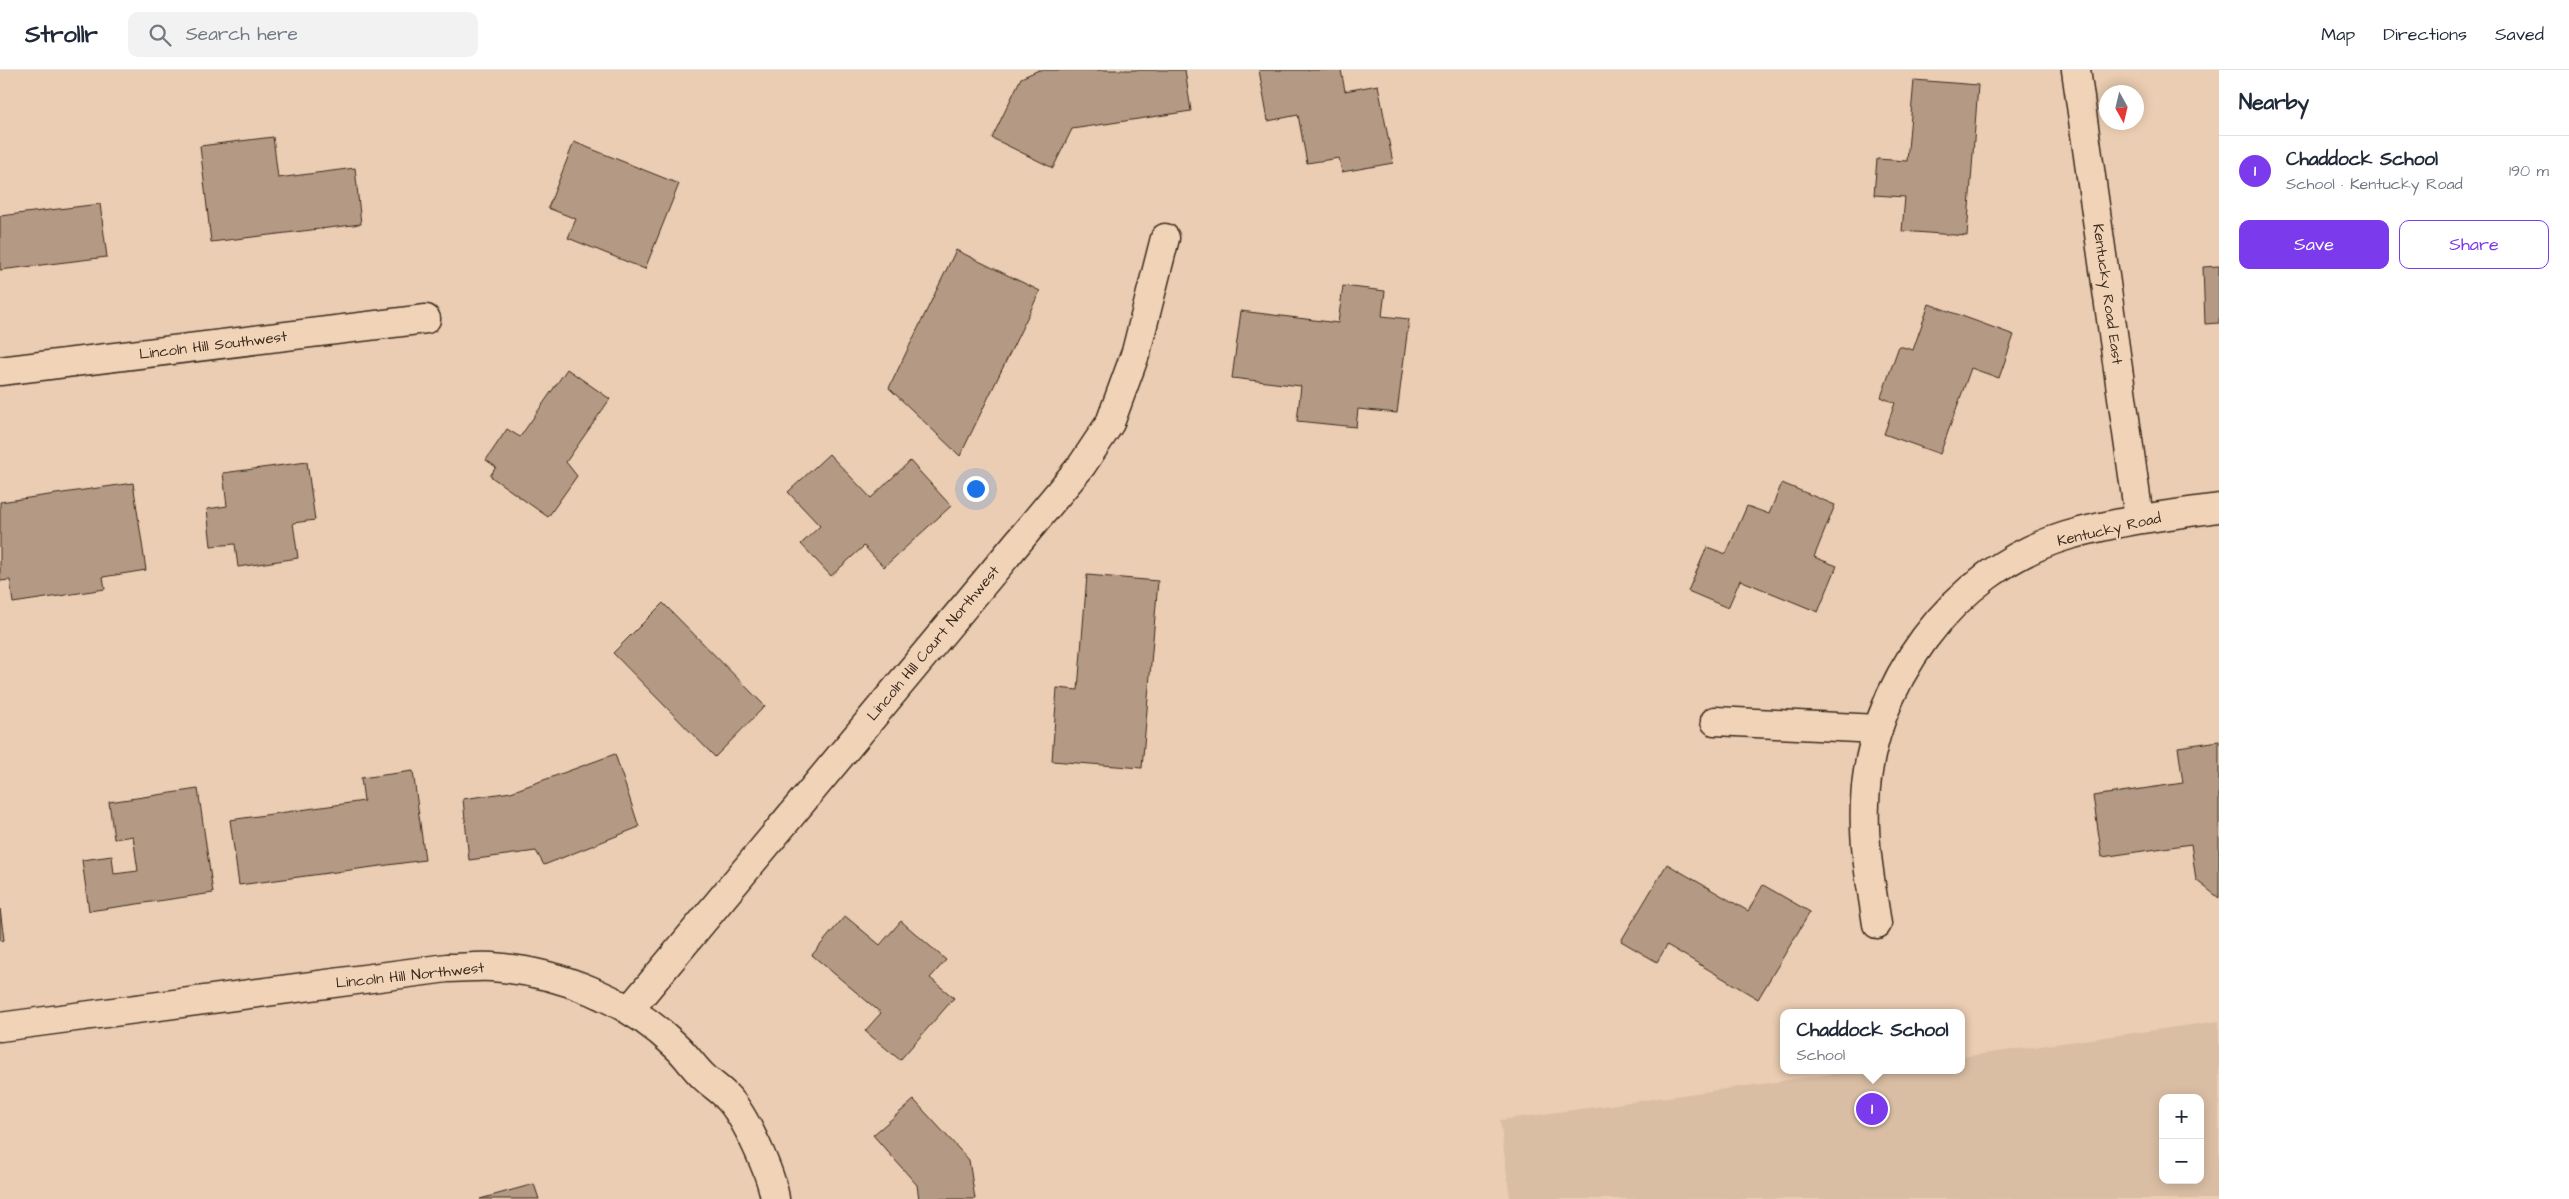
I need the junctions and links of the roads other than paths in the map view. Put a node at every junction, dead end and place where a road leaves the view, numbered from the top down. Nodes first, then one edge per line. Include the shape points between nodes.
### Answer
1 (2076, 70) edge
2 (1165, 238) dead end
3 (426, 319) dead end
4 (0, 371) edge
5 (2219, 508) edge
6 (2139, 518) junction
7 (1715, 722) dead end
8 (1878, 729) junction
9 (1877, 924) dead end
10 (630, 1009) junction
11 (0, 1027) edge
12 (775, 1199) edge

1 - 6 street, Kentucky Road East
2 - 10 street, Lincoln Hill Court Northwest via 1136,352 1110,423 1082,464
3 - 4 street, Lincoln Hill Southwest
5 - 6 street, Kentucky Road
6 - 8 street, Kentucky Road via 2065,536 1999,568 1956,603 1929,632 1906,665
7 - 8 street
8 - 9 street, Kentucky Road via 1869,763 1864,803
10 - 11 street, Lincoln Hill Northwest via 580,985 538,973 482,967 447,968
10 - 12 street, Lincoln Hill Northwest via 676,1046 728,1098 748,1129 774,1186

